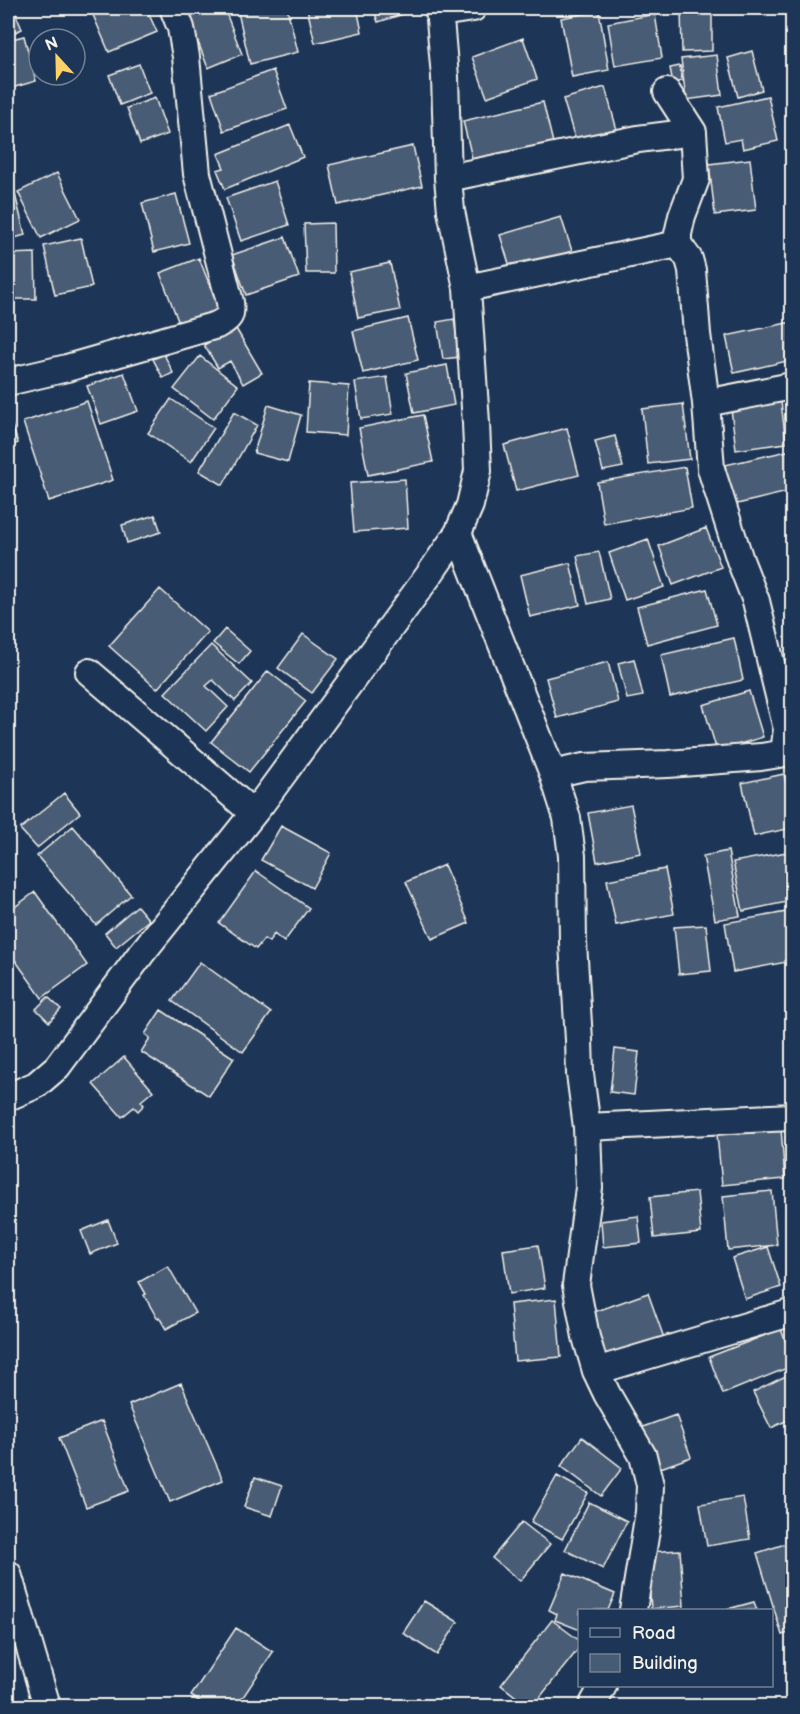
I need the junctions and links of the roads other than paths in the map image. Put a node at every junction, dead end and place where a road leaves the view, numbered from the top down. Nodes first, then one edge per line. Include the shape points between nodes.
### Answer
1 (172, 8) edge
2 (473, 8) edge
3 (439, 10) edge
4 (667, 92) dead end
5 (693, 132) junction
6 (448, 178) junction
7 (678, 244) junction
8 (467, 288) junction
9 (8, 382) edge
10 (792, 386) edge
11 (706, 403) junction
12 (458, 533) junction
13 (89, 672) dead end
14 (788, 753) edge
15 (553, 774) junction
16 (253, 813) junction
17 (8, 1097) edge
18 (792, 1117) edge
19 (587, 1127) junction
20 (792, 1314) edge
21 (596, 1371) junction
22 (8, 1574) edge
23 (633, 1609) edge
24 (602, 1687) edge
25 (47, 1707) edge
26 (592, 1707) edge

1 - 9 street via 181,28 197,174 230,302 228,318 217,325
2 - 3 street
3 - 6 street via 446,77
4 - 5 street
5 - 6 street via 638,139
5 - 7 street via 696,179 682,216
6 - 8 street
7 - 8 street
7 - 11 street via 692,270
8 - 12 street via 478,471 471,505
10 - 11 street
11 - 14 street via 711,469 756,601 787,729
12 - 15 street
12 - 16 street
13 - 16 street
14 - 15 street via 584,767
15 - 19 street via 567,818 572,856 580,1074
16 - 17 street via 57,1067 36,1085
18 - 19 street
19 - 21 street via 589,1188 576,1285
20 - 21 street
21 - 23 street via 643,1456 650,1485 650,1512
22 - 25 street
24 - 26 street

